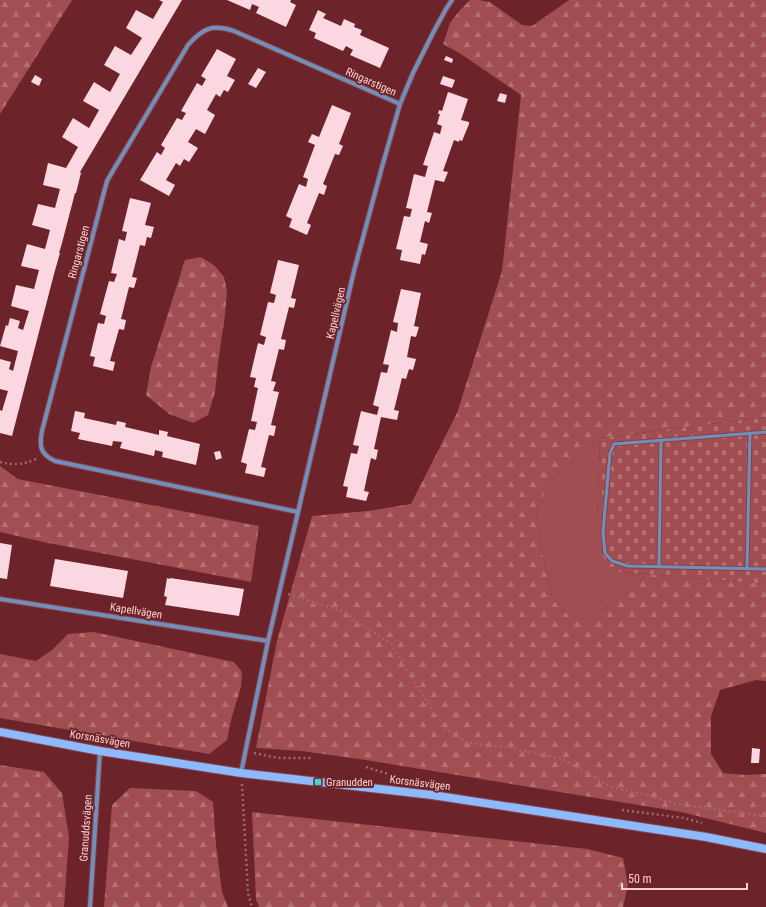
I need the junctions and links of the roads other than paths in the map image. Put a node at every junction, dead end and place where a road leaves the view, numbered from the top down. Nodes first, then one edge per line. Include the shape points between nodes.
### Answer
1 (452, 0) edge
2 (400, 104) junction
3 (766, 432) edge
4 (750, 433) junction
5 (661, 441) junction
6 (298, 512) junction
7 (659, 567) junction
8 (748, 568) junction
9 (766, 569) edge
10 (0, 599) edge
11 (268, 641) junction
12 (0, 732) edge
13 (100, 751) junction
14 (242, 773) junction
15 (766, 849) edge
16 (90, 907) edge

1 - 2 street, Kapellvägen via 430,38
2 - 6 street, Kapellvägen via 354,271
2 - 6 street, Ringarstigen via 234,31 217,27 196,36 188,45 107,181 42,431 40,445 43,452 55,461
3 - 4 lane
4 - 5 lane
4 - 8 lane
5 - 7 lane
5 - 7 lane via 614,444 610,453 603,532 605,553 612,561 628,566
6 - 11 street, Kapellvägen
7 - 8 lane
8 - 9 lane
10 - 11 street, Kapellvägen
11 - 14 street, Kapellvägen
12 - 13 street, Korsnäsvägen
13 - 14 street, Korsnäsvägen
13 - 16 street, Granuddsvägen
14 - 15 street, Korsnäsvägen via 432,795 706,837

